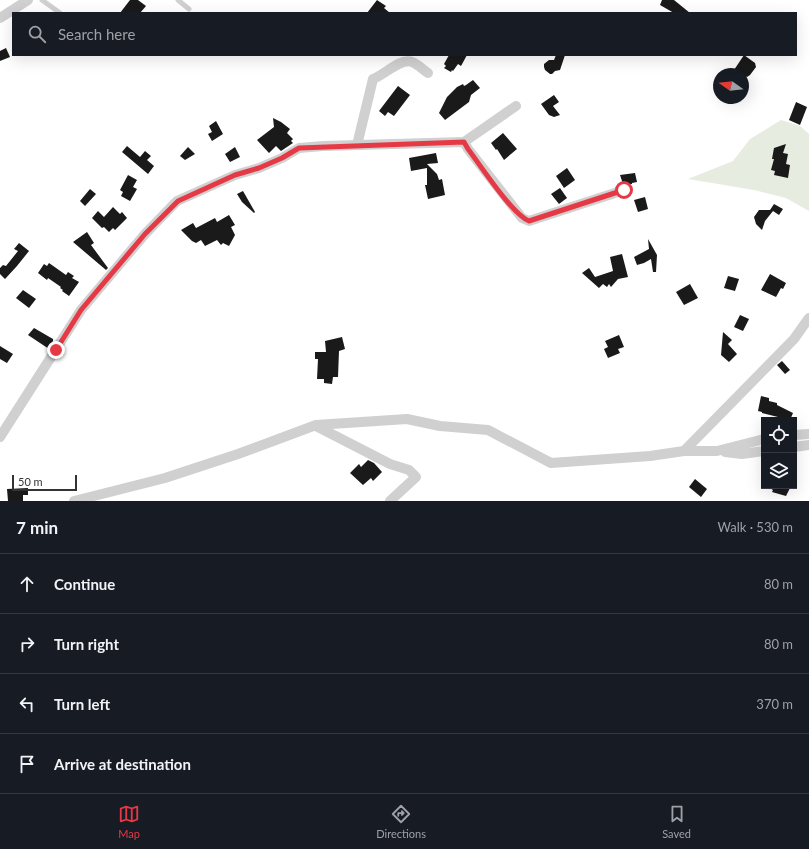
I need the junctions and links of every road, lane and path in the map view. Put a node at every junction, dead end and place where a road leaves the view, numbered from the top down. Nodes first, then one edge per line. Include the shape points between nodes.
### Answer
1 (28, 0) edge
2 (42, 0) edge
3 (178, 0) edge
4 (189, 9) dead end
5 (59, 12) edge
6 (0, 18) edge
7 (428, 73) dead end
8 (516, 106) dead end
9 (464, 142) junction
10 (357, 145) junction
11 (624, 190) dead end
12 (809, 318) edge
13 (316, 426) junction
14 (809, 434) edge
15 (797, 435) edge
16 (0, 437) edge
17 (761, 440) edge
18 (809, 445) edge
19 (797, 447) edge
20 (684, 451) junction
21 (717, 451) junction
22 (761, 451) edge
23 (74, 501) edge
24 (390, 501) edge

1 - 6 street
2 - 5 lane
3 - 4 lane
7 - 10 street via 408,60 373,79
8 - 9 street
9 - 10 street
9 - 11 street via 505,198 522,218 529,221
10 - 16 street via 299,148 282,158 235,175 178,201 145,234 81,310
12 - 20 street via 794,339
13 - 20 street via 407,419 440,426 488,430 551,463
13 - 23 street via 164,478
13 - 24 street via 390,464 408,470 416,477
14 - 15 street
17 - 21 street
18 - 19 street
20 - 21 street
21 - 22 street via 742,454

